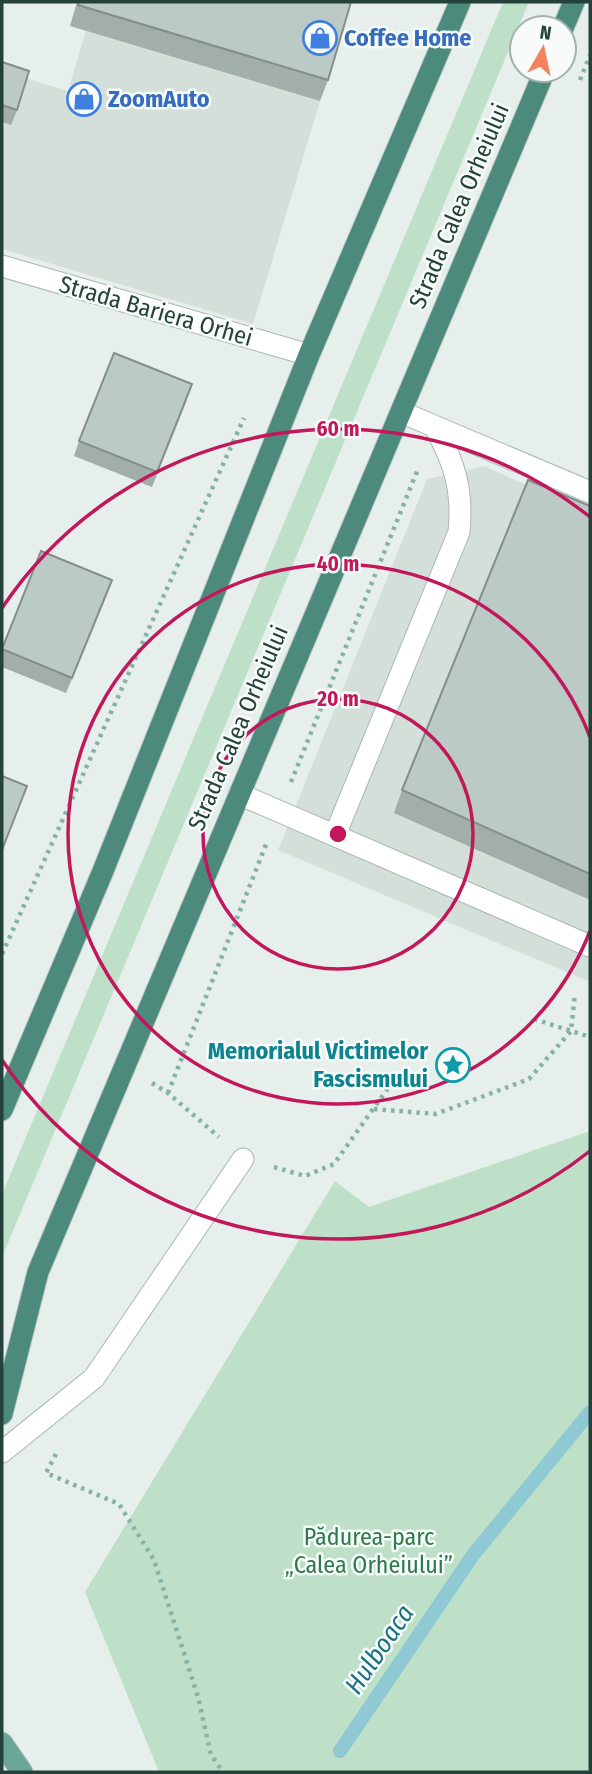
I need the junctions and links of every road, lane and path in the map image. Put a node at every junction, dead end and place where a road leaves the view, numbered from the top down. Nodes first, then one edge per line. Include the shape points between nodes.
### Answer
1 (460, 2) edge
2 (539, 84) edge
3 (2, 266) edge
4 (309, 355) junction
5 (401, 412) junction
6 (246, 414) dead end
7 (435, 427) junction
8 (590, 492) edge
9 (239, 794) junction
10 (279, 811) junction
11 (335, 835) junction
12 (590, 946) edge
13 (2, 954) edge
14 (575, 993) dead end
15 (534, 1019) dead end
16 (571, 1031) junction
17 (590, 1037) edge
18 (124, 1066) junction
19 (398, 1074) dead end
20 (168, 1093) junction
21 (373, 1109) junction
22 (2, 1110) edge
23 (243, 1159) junction
24 (2, 1414) edge
25 (2, 1452) edge
26 (46, 1474) dead end
27 (2, 1743) edge
28 (22, 1772) edge
29 (223, 1772) edge

1 - 4 highway
2 - 5 highway, Strada Calea Orheiului
3 - 4 street, Strada Bariera Orhei
4 - 22 highway via 103,871
5 - 7 street
5 - 9 highway, Strada Calea Orheiului
6 - 13 path
7 - 8 street
7 - 10 path
7 - 11 street via 453,460 460,495 459,533
9 - 10 street
9 - 18 highway, Strada Calea Orheiului
10 - 11 street
10 - 20 path
11 - 12 street
14 - 16 path
15 - 16 path
16 - 17 path
16 - 21 path via 529,1079 436,1114
18 - 20 path
18 - 24 highway, Strada Calea Orheiului via 38,1272
19 - 21 path
20 - 23 path
21 - 23 path via 334,1164 304,1176
23 - 25 street via 94,1378
26 - 29 path via 119,1504 153,1560 194,1684 211,1755
27 - 28 main road

